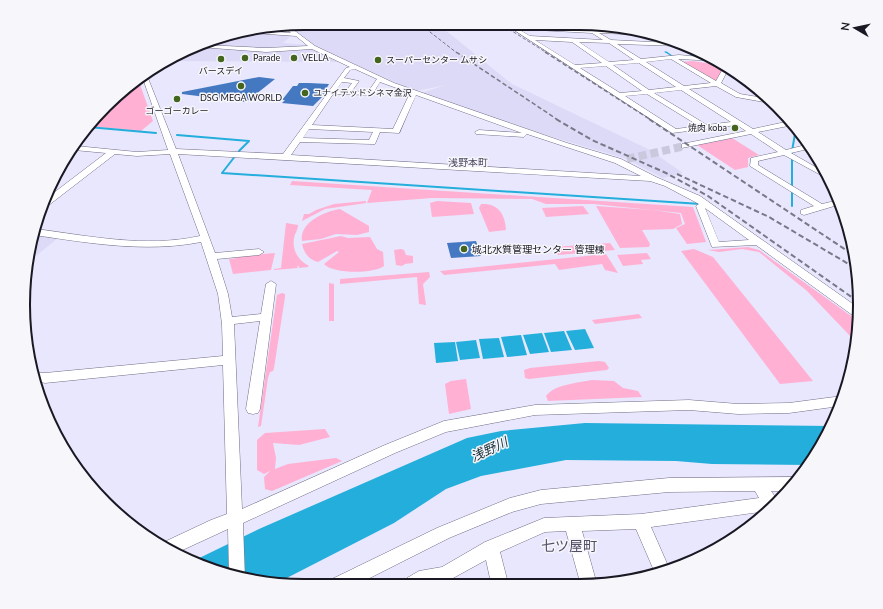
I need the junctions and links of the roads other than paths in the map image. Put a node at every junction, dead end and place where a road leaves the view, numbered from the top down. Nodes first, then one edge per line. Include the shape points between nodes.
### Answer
1 (516, 30) edge
2 (548, 30) edge
3 (291, 31) edge
4 (593, 31) edge
5 (263, 33) edge
6 (598, 34) junction
7 (626, 34) edge
8 (297, 35) junction
9 (621, 37) dead end
10 (236, 38) edge
11 (529, 38) junction
12 (573, 40) junction
13 (611, 42) junction
14 (661, 43) edge
15 (655, 44) junction
16 (211, 47) edge
17 (313, 47) junction
18 (223, 48) junction
19 (694, 55) edge
20 (672, 57) junction
21 (640, 60) junction
22 (607, 64) junction
23 (355, 67) junction
24 (574, 67) junction
25 (724, 72) edge
26 (382, 79) junction
27 (146, 80) edge
28 (340, 80) junction
29 (717, 84) junction
30 (683, 88) junction
31 (332, 92) junction
32 (414, 92) junction
33 (648, 92) junction
34 (348, 93) junction
35 (619, 96) junction
36 (756, 96) edge
37 (755, 100) junction
38 (762, 101) edge
39 (737, 123) junction
40 (785, 124) edge
41 (307, 126) junction
42 (706, 127) junction
43 (378, 130) junction
44 (479, 132) dead end
45 (751, 132) junction
46 (534, 134) junction
47 (298, 140) junction
48 (553, 140) junction
49 (685, 146) tunnel mouth
50 (79, 148) edge
51 (804, 148) edge
52 (173, 151) junction
53 (114, 152) junction
54 (784, 152) junction
55 (286, 156) junction
56 (818, 170) edge
57 (653, 179) junction
58 (668, 184) junction
59 (51, 199) edge
60 (707, 204) junction
61 (834, 204) edge
62 (821, 207) junction
63 (804, 212) dead end
64 (39, 232) edge
65 (205, 238) junction
66 (758, 242) junction
67 (259, 252) dead end
68 (211, 256) junction
69 (271, 284) dead end
70 (853, 310) edge
71 (266, 317) junction
72 (228, 321) junction
73 (230, 360) junction
74 (39, 377) edge
75 (835, 402) edge
76 (253, 409) dead end
77 (759, 484) junction
78 (786, 484) edge
79 (770, 502) edge
80 (765, 506) edge
81 (641, 521) junction
82 (236, 522) junction
83 (572, 523) junction
84 (174, 546) edge
85 (491, 548) junction
86 (660, 566) edge
87 (238, 571) edge
88 (587, 578) edge
89 (350, 579) edge
90 (422, 579) edge
91 (445, 579) edge
92 (499, 579) edge

1 - 11 street
2 - 6 street
3 - 8 street
4 - 6 street
5 - 8 street
6 - 7 street
6 - 9 street
6 - 13 street
8 - 17 street
10 - 18 street
11 - 12 street
11 - 24 street
12 - 13 street
12 - 22 street
13 - 15 street
13 - 21 street
14 - 15 street
15 - 20 street
16 - 18 street
17 - 18 street via 267,50
17 - 23 street
19 - 20 street
20 - 21 street
20 - 29 street
21 - 22 street
21 - 30 street
22 - 24 street
22 - 33 street
23 - 26 street
23 - 28 street via 348,69
24 - 35 street
25 - 29 street
26 - 32 street
26 - 34 street via 378,80 370,94
27 - 52 street
28 - 31 street
28 - 34 street via 356,81
29 - 30 street
29 - 37 street via 738,96
30 - 33 street
30 - 39 street
31 - 34 street
31 - 41 street
32 - 43 street via 396,131
32 - 46 street
33 - 35 street
33 - 42 street
35 - 42 street via 675,131
36 - 37 street
37 - 38 street
39 - 42 street
39 - 45 street
40 - 45 street
41 - 43 street
41 - 47 street
43 - 47 street via 372,142
44 - 46 street
45 - 49 street
45 - 54 street
46 - 48 street
47 - 55 street
48 - 57 street via 618,161
48 - 58 street via 625,160
50 - 53 street
51 - 54 street
52 - 53 street via 146,154
52 - 55 street
52 - 65 street
53 - 59 street
54 - 56 street
54 - 62 street via 754,160 754,166
55 - 57 street
57 - 58 street
58 - 60 street
60 - 66 street
60 - 66 street via 700,206 715,244
61 - 62 street
62 - 63 street
64 - 65 street via 152,245 172,245
65 - 68 street
66 - 70 street
67 - 68 street
68 - 72 street
69 - 71 street
71 - 72 street
71 - 76 street
72 - 73 street
73 - 74 street
73 - 82 street
75 - 82 street via 789,408 738,409 689,405 535,410 452,426 390,448
77 - 78 street
77 - 79 street
77 - 89 street via 669,485 541,497 510,505 443,533
80 - 81 street
81 - 83 street
81 - 86 street
82 - 84 street via 217,525
82 - 87 street
83 - 85 street via 544,525
83 - 88 street
85 - 91 street
85 - 92 street
90 - 91 street via 425,577

